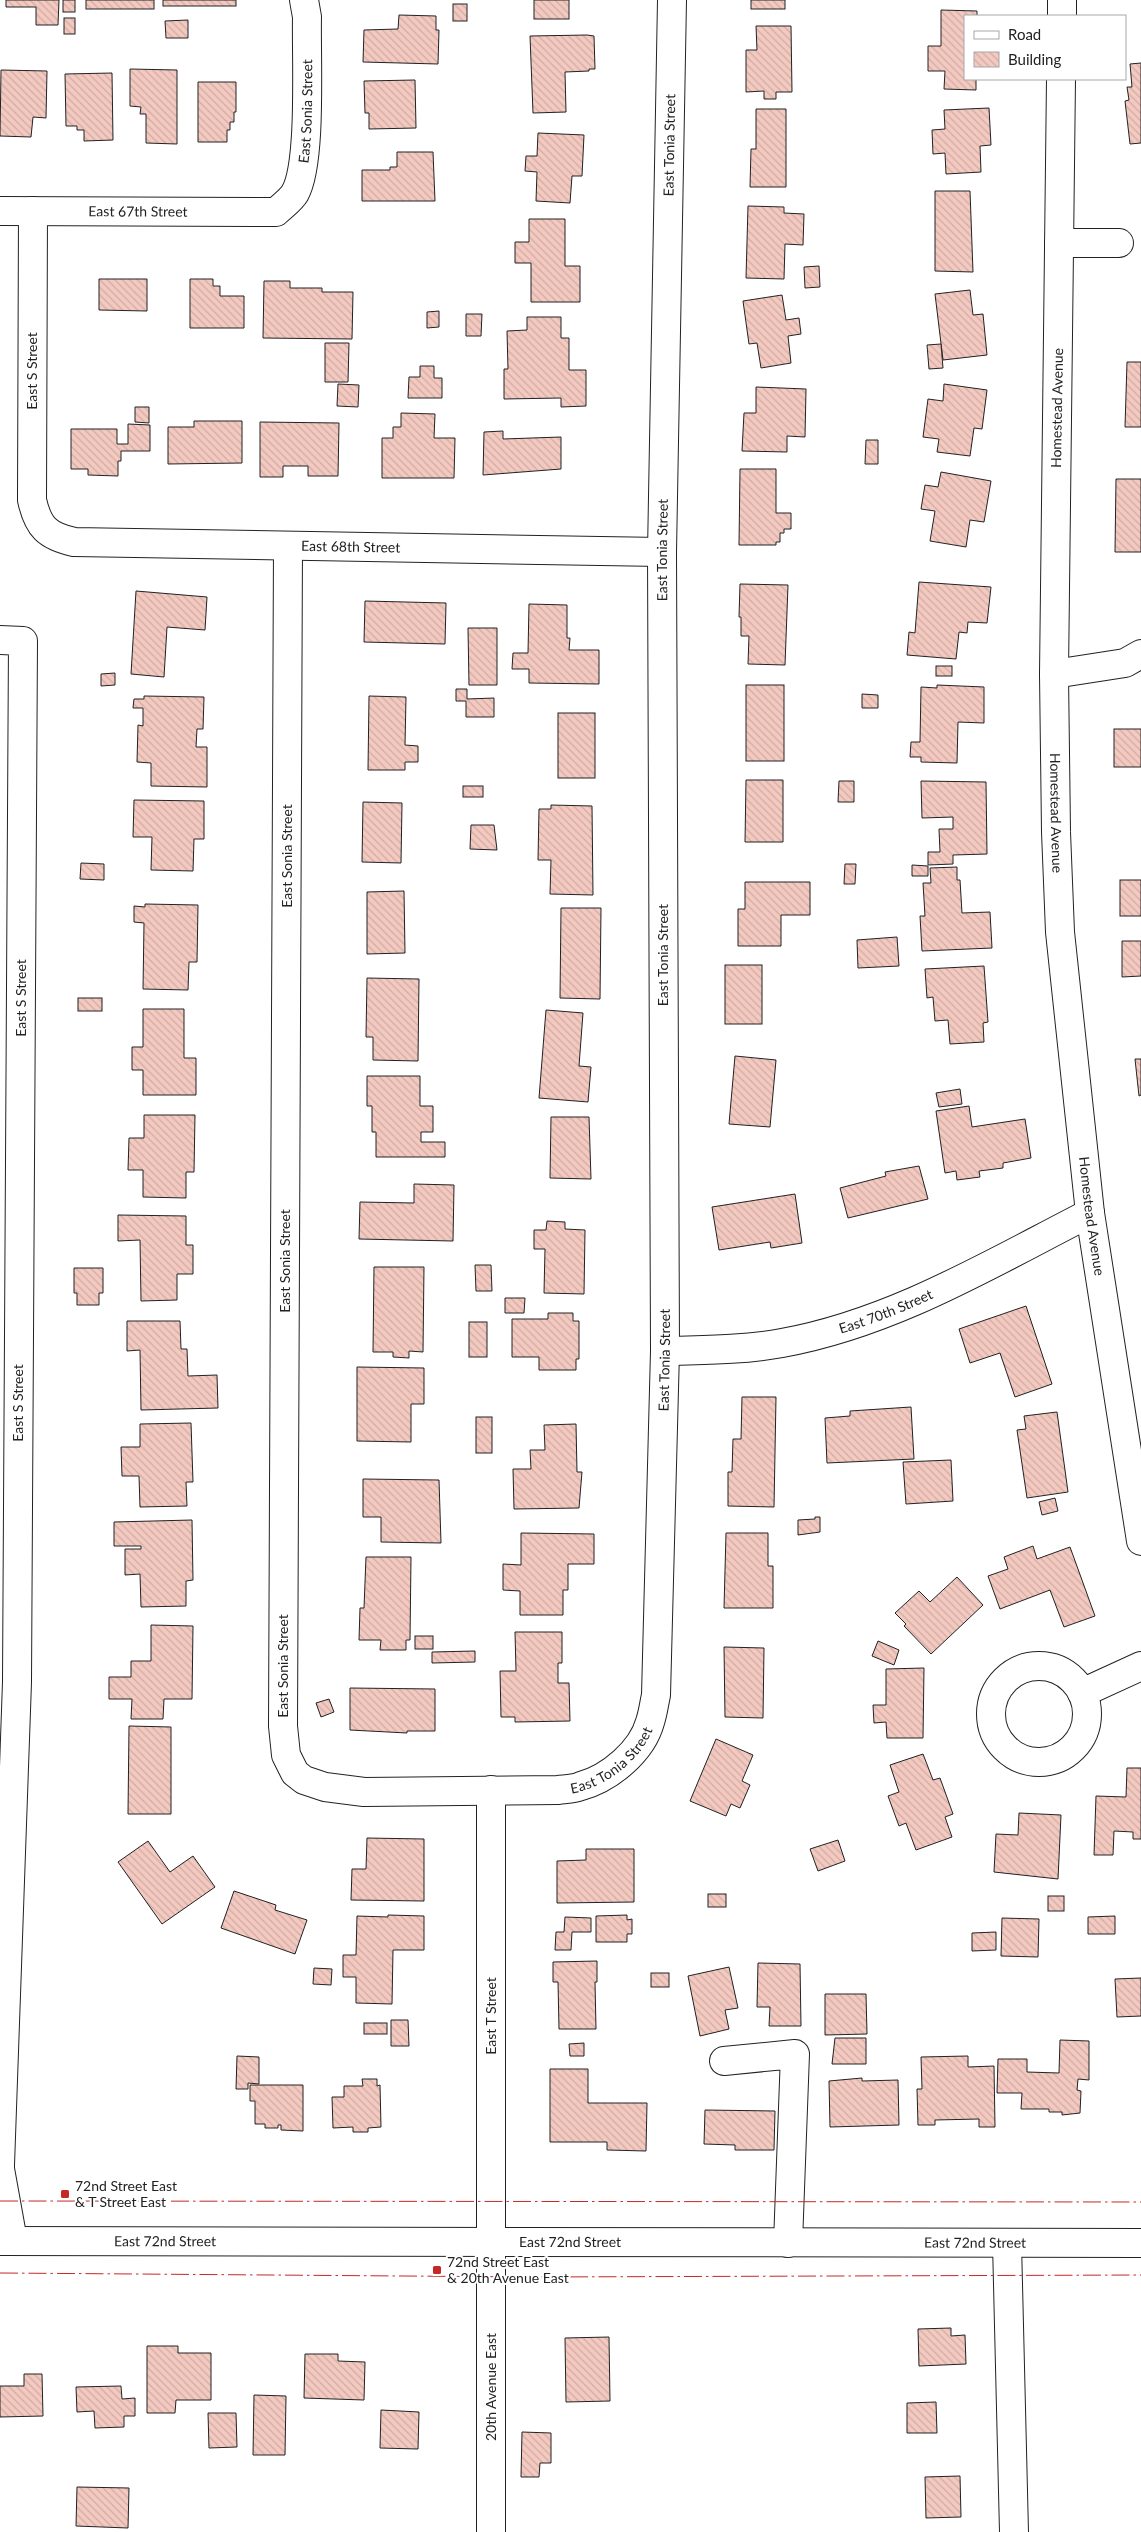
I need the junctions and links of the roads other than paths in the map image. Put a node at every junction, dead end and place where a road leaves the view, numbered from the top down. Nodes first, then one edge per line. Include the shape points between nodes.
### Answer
1 (304, 0) edge
2 (672, 0) edge
3 (1062, 0) edge
4 (1062, 15) edge
5 (1061, 80) edge
6 (0, 211) edge
7 (33, 212) junction
8 (276, 212) joint
9 (1059, 243) junction
10 (1119, 243) dead end
11 (43, 527) joint
12 (288, 546) junction
13 (662, 552) junction
14 (11, 641) edge
15 (1141, 654) edge
16 (1054, 674) junction
17 (10, 1024) edge
18 (10, 1081) edge
19 (1090, 1214) junction
20 (9, 1346) edge
21 (665, 1351) junction
22 (1141, 1541) edge
23 (1141, 1666) edge
24 (1082, 1693) dead end
25 (491, 1790) junction
26 (724, 2061) dead end
27 (0, 2164) edge
28 (0, 2169) edge
29 (6, 2241) edge
30 (490, 2243) junction
31 (788, 2243) junction
32 (1007, 2243) junction
33 (1141, 2243) edge
34 (491, 2532) edge
35 (1014, 2532) edge

1 - 8 street, East Sonia Street via 307,18 305,152 294,194
2 - 13 street, East Tonia Street
3 - 4 street
5 - 9 street, Homestead Avenue
6 - 7 street, East 67th Street
7 - 8 street, East 67th Street
7 - 11 street, East S Street via 32,500 36,519
9 - 10 street
9 - 16 street, Homestead Avenue
11 - 12 street, East 68th Street via 55,538 74,542
12 - 13 street, East 68th Street
12 - 25 street, East Sonia Street via 283,1726 286,1755 295,1773 304,1780 325,1786 364,1792
13 - 21 street, East Tonia Street
14 - 17 street, East S Street
15 - 16 street via 1125,663
16 - 19 street, Homestead Avenue via 1060,932
17 - 18 street, East S Street
18 - 20 street, East S Street
19 - 21 street, East 70th Street via 921,1298 867,1320 782,1343 722,1350
19 - 22 street, Homestead Avenue
20 - 27 street, East S Street via 17,1682
21 - 25 street, East Tonia Street via 656,1695 650,1723 640,1743 621,1764 603,1777 581,1786 558,1790
23 - 24 street
25 - 30 street, East T Street
26 - 31 street via 795,2054
28 - 29 street
29 - 30 street, East 72nd Street
30 - 31 street, East 72nd Street
30 - 34 street, 20th Avenue East
31 - 32 street, East 72nd Street
32 - 33 street, East 72nd Street
32 - 35 street

